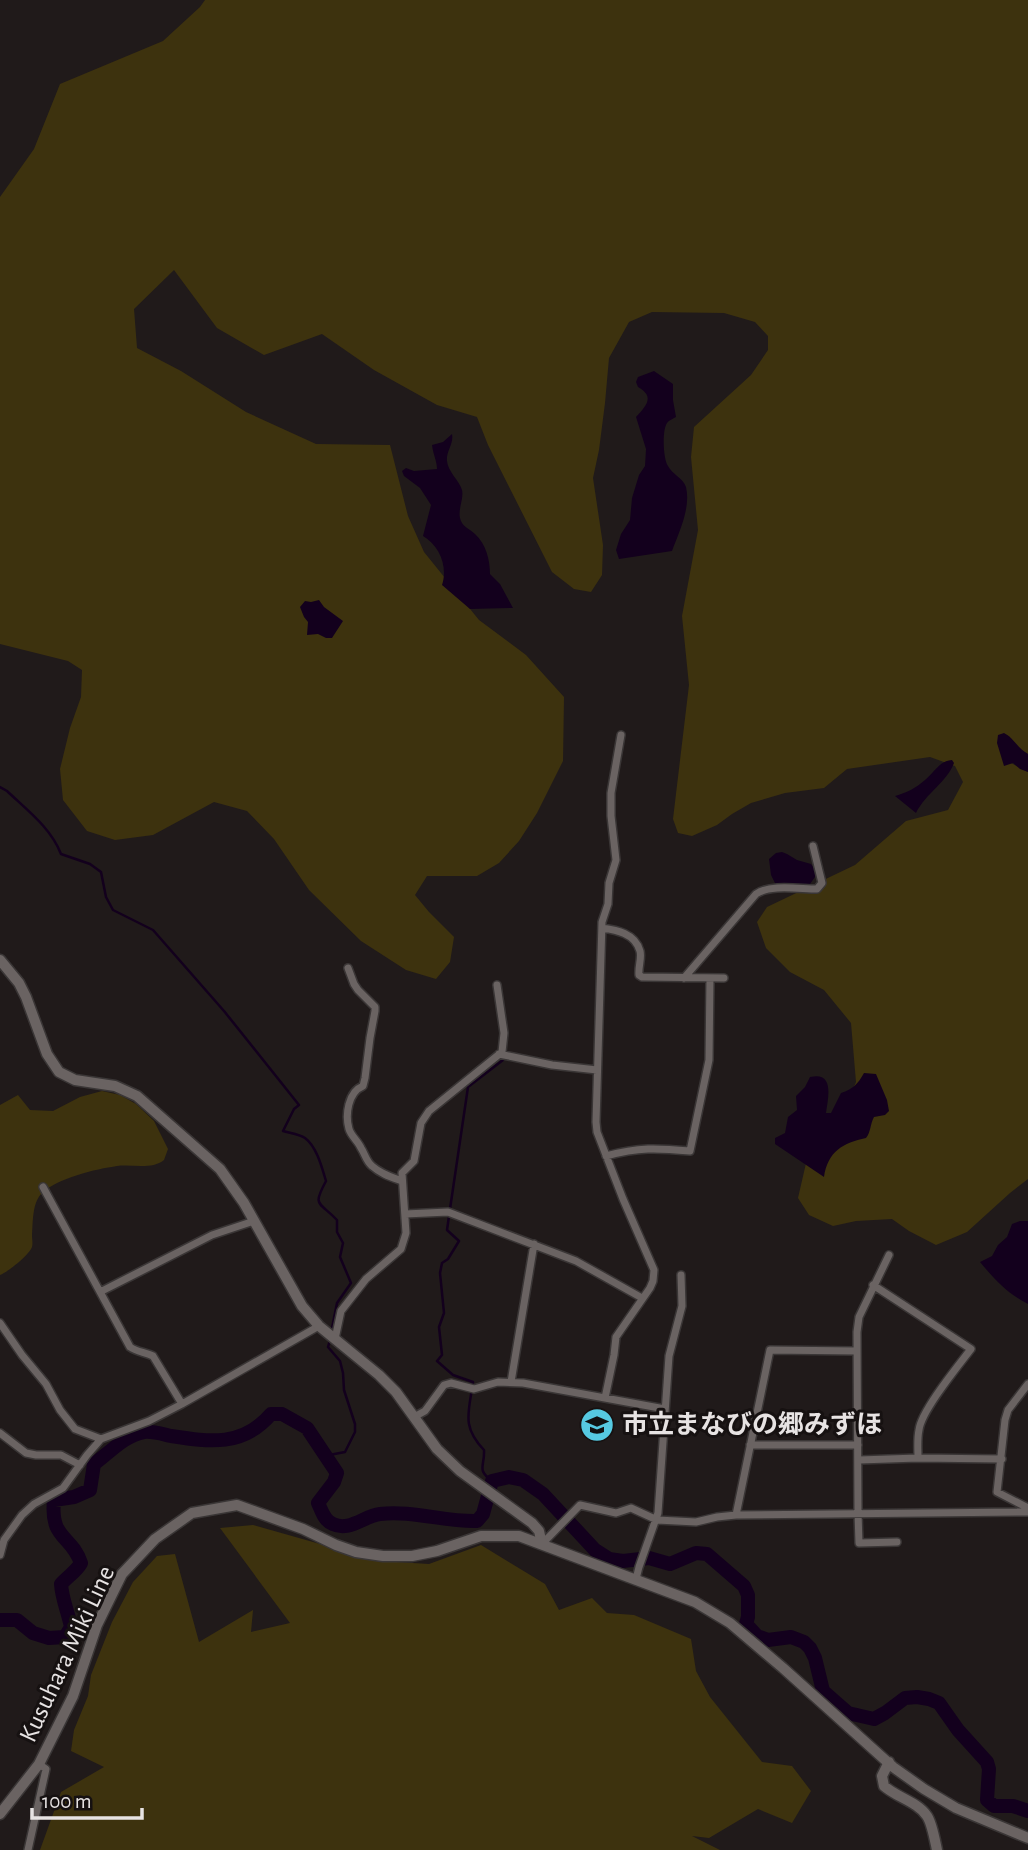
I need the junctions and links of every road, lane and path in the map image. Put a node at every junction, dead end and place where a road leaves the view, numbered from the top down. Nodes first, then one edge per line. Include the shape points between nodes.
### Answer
1 (621, 735) dead end
2 (813, 845) dead end
3 (601, 928) junction
4 (0, 960) edge
5 (348, 968) dead end
6 (684, 978) junction
7 (710, 978) junction
8 (724, 978) dead end
9 (497, 985) dead end
10 (499, 1054) junction
11 (597, 1070) junction
12 (606, 1156) junction
13 (402, 1181) junction
14 (43, 1187) dead end
15 (405, 1214) junction
16 (254, 1221) junction
17 (534, 1244) junction
18 (889, 1255) dead end
19 (681, 1275) dead end
20 (873, 1285) junction
21 (100, 1293) junction
22 (642, 1298) junction
23 (0, 1323) edge
24 (326, 1332) junction
25 (857, 1351) junction
26 (511, 1382) junction
27 (1028, 1384) edge
28 (605, 1398) junction
29 (182, 1404) junction
30 (665, 1409) junction
31 (414, 1417) junction
32 (0, 1433) edge
33 (101, 1439) junction
34 (750, 1445) junction
35 (859, 1445) junction
36 (918, 1458) junction
37 (1002, 1459) junction
38 (859, 1460) junction
39 (80, 1465) junction
40 (1028, 1510) edge
41 (858, 1513) junction
42 (736, 1515) junction
43 (657, 1520) junction
44 (2, 1540) edge
45 (897, 1542) dead end
46 (542, 1544) junction
47 (0, 1555) edge
48 (636, 1579) junction
49 (888, 1762) junction
50 (39, 1764) junction
51 (0, 1814) edge
52 (1028, 1838) edge
53 (28, 1850) edge
54 (937, 1850) edge

1 - 3 street via 611,793 616,860
2 - 6 street via 820,887 771,888 756,894
3 - 6 street via 620,930 637,945 642,977
3 - 11 street
4 - 16 main road via 23,990 47,1054 59,1072 137,1096 220,1169
5 - 13 street via 354,984 375,1007 365,1078 348,1108 349,1130 371,1165
6 - 7 street
7 - 8 street
7 - 12 street via 709,1060 691,1151 630,1149
9 - 10 street via 504,1032
10 - 11 street
10 - 13 street via 429,1111 421,1123 414,1161 402,1173
11 - 12 street via 597,1132
12 - 22 street via 654,1270
13 - 15 street
14 - 21 street
15 - 17 street via 448,1212
15 - 24 street via 407,1233 401,1250 366,1279
16 - 21 street via 212,1235
16 - 24 main road via 302,1306
17 - 22 street via 576,1261
17 - 26 street
18 - 20 street
19 - 30 street via 681,1306 669,1356
20 - 25 street via 859,1317
20 - 36 street via 971,1349 921,1422
21 - 29 street via 130,1347 153,1356
22 - 28 street via 616,1337
23 - 33 street via 75,1429
24 - 29 street
24 - 31 main road via 379,1375
25 - 34 street via 770,1350
25 - 35 street
26 - 28 street
26 - 31 street via 474,1389 444,1385 425,1411
27 - 37 street via 1008,1410
28 - 30 street
29 - 33 street
30 - 43 street
31 - 46 main road via 460,1471 532,1522
32 - 39 street via 26,1454 61,1455
33 - 39 street
34 - 35 street
34 - 42 street
35 - 38 street
36 - 37 street
36 - 38 street
37 - 40 street via 997,1492
38 - 41 street
39 - 44 street via 64,1488 34,1504
40 - 41 street
41 - 42 street
41 - 45 street via 859,1543
42 - 43 street via 696,1522
43 - 46 street via 631,1508 617,1513 580,1505
43 - 48 street
44 - 47 street
46 - 48 main road, Kusuhara Miki Line
46 - 50 main road, Kusuhara Miki Line via 519,1536 481,1536 437,1551 383,1556 336,1545 237,1504 192,1513 155,1539 122,1574
48 - 49 main road, Kusuhara Miki Line via 695,1602 730,1623
49 - 52 main road via 956,1808
49 - 54 main road via 884,1786 927,1816
50 - 51 main road, Kusuhara Miki Line
50 - 53 street via 46,1769

